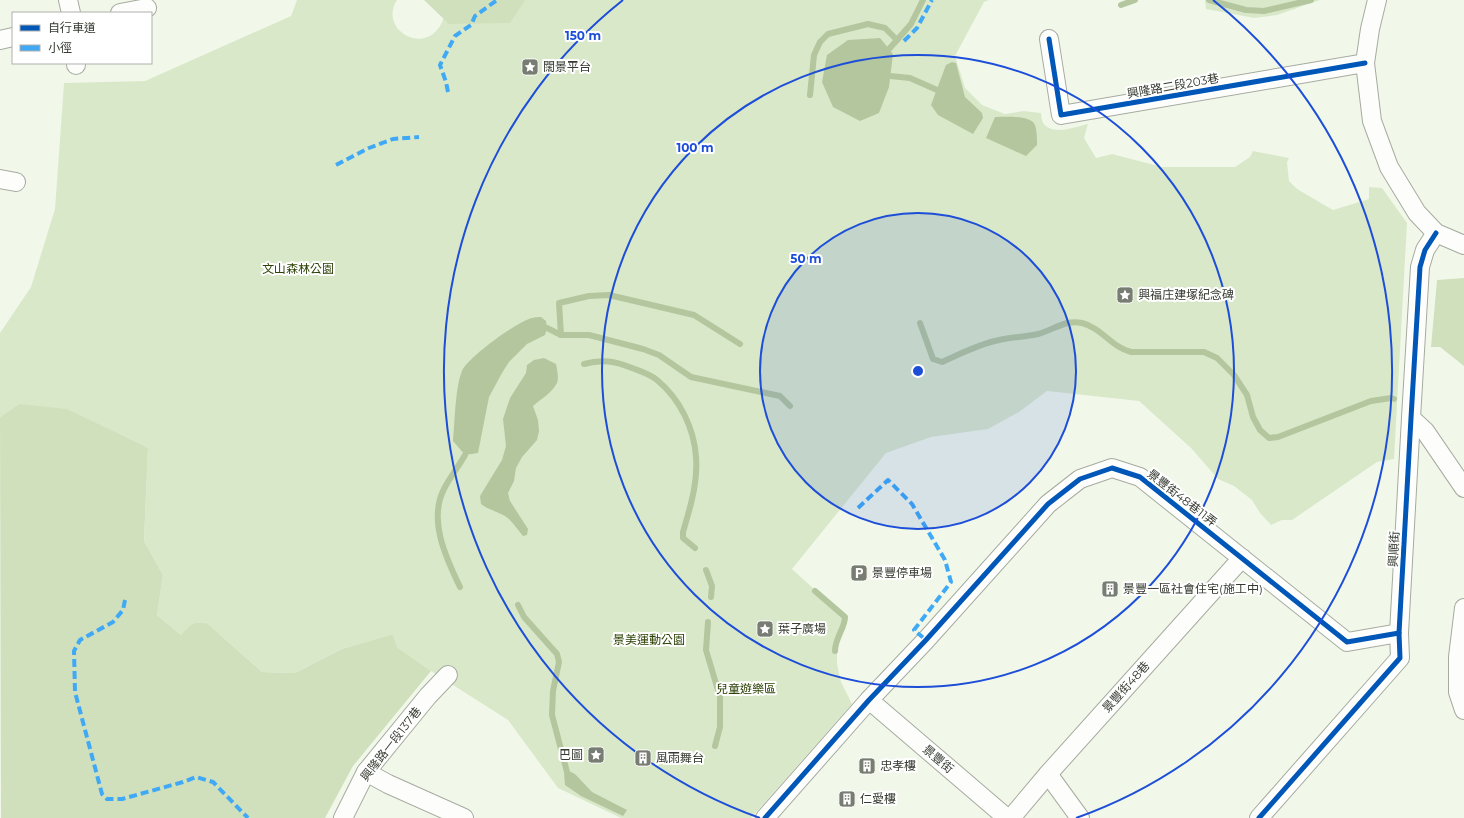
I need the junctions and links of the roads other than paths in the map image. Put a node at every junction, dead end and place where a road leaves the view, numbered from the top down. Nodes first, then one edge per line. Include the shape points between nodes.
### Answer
1 (68, 0) edge
2 (1377, 0) edge
3 (147, 8) dead end
4 (70, 12) edge
5 (125, 12) edge
6 (12, 37) edge
7 (1049, 39) dead end
8 (0, 40) edge
9 (1365, 63) junction
10 (1436, 233) junction
11 (1464, 245) edge
12 (1411, 418) junction
13 (1464, 488) edge
14 (1242, 558) junction
15 (1464, 608) edge
16 (1399, 633) junction
17 (448, 675) dead end
18 (869, 700) junction
19 (1464, 710) edge
20 (366, 772) junction
21 (1048, 774) junction
22 (343, 818) edge
23 (464, 818) edge
24 (765, 818) edge
25 (1007, 818) edge
26 (1011, 818) edge
27 (1080, 818) edge
28 (1259, 818) edge

1 - 4 street
2 - 9 street
3 - 5 street
6 - 8 street
7 - 9 street, 興隆路二段203巷 via 1060,115
9 - 10 street via 1372,121 1389,167 1417,213
10 - 11 street
10 - 12 street, 興順街 via 1425,250 1420,267
12 - 13 street via 1425,430
12 - 16 street, 興順街
14 - 16 street, 景豐街48巷11弄 via 1347,642
14 - 18 street, 景豐街48巷11弄 via 1140,477 1112,468 1080,478 1048,504
14 - 21 street, 景豐街48巷
15 - 19 street via 1458,692
16 - 28 street, 興順街 via 1400,658
17 - 20 street, 興隆路一段137巷
18 - 24 street, 景豐街48巷11弄
18 - 25 street, 景豐街
20 - 22 street, 興隆路一段137巷
20 - 23 street
21 - 26 street, 景豐街48巷
21 - 27 street

